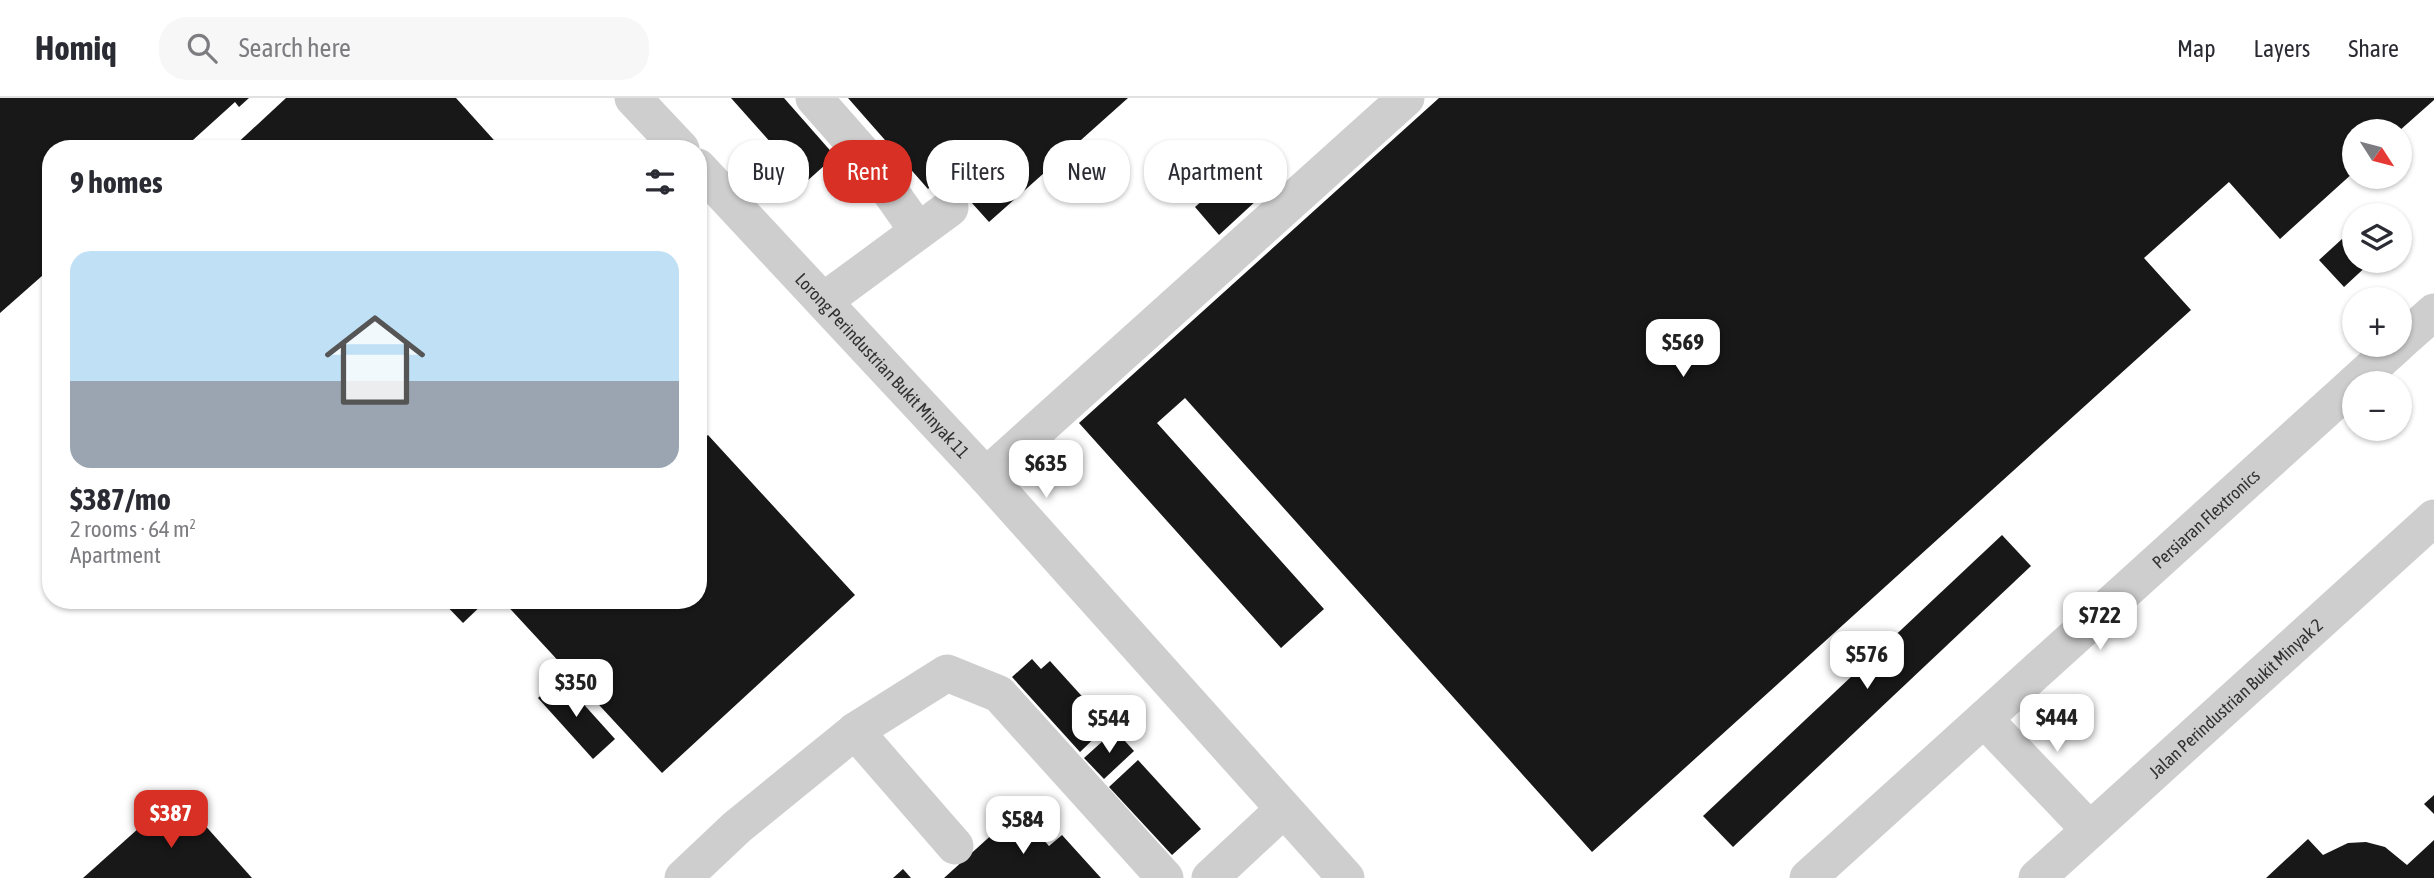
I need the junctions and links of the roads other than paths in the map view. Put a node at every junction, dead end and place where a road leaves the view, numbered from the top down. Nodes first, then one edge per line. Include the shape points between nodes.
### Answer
1 (633, 98) edge
2 (814, 98) edge
3 (1406, 98) edge
4 (673, 140) edge
5 (707, 176) edge
6 (950, 208) dead end
7 (918, 231) junction
8 (825, 300) junction
9 (2434, 312) edge
10 (2412, 332) edge
11 (2384, 357) edge
12 (2368, 371) edge
13 (2342, 395) edge
14 (986, 476) junction
15 (2433, 522) edge
16 (1984, 719) junction
17 (855, 732) junction
18 (1283, 810) junction
19 (2089, 829) junction
20 (955, 846) dead end
21 (682, 878) edge
22 (1165, 878) edge
23 (1210, 878) edge
24 (1346, 878) edge
25 (1808, 878) edge
26 (2037, 878) edge

1 - 4 street
2 - 7 street via 865,156
3 - 14 street
5 - 8 street, Lorong Perindustrian Bukit Minyak 11
6 - 7 street
7 - 8 street
8 - 14 street, Lorong Perindustrian Bukit Minyak 11
9 - 10 street, Persiaran Flextronics
11 - 12 street, Persiaran Flextronics
13 - 16 street, Persiaran Flextronics
14 - 18 street, Lorong Perindustrian Bukit Minyak 11
15 - 19 street, Jalan Perindustrian Bukit Minyak 2
16 - 19 street
16 - 25 street, Persiaran Flextronics
17 - 20 street
17 - 21 street via 737,827
17 - 22 street via 947,673 999,694
18 - 23 street
18 - 24 street, Lorong Perindustrian Bukit Minyak 11
19 - 26 street, Jalan Perindustrian Bukit Minyak 2

